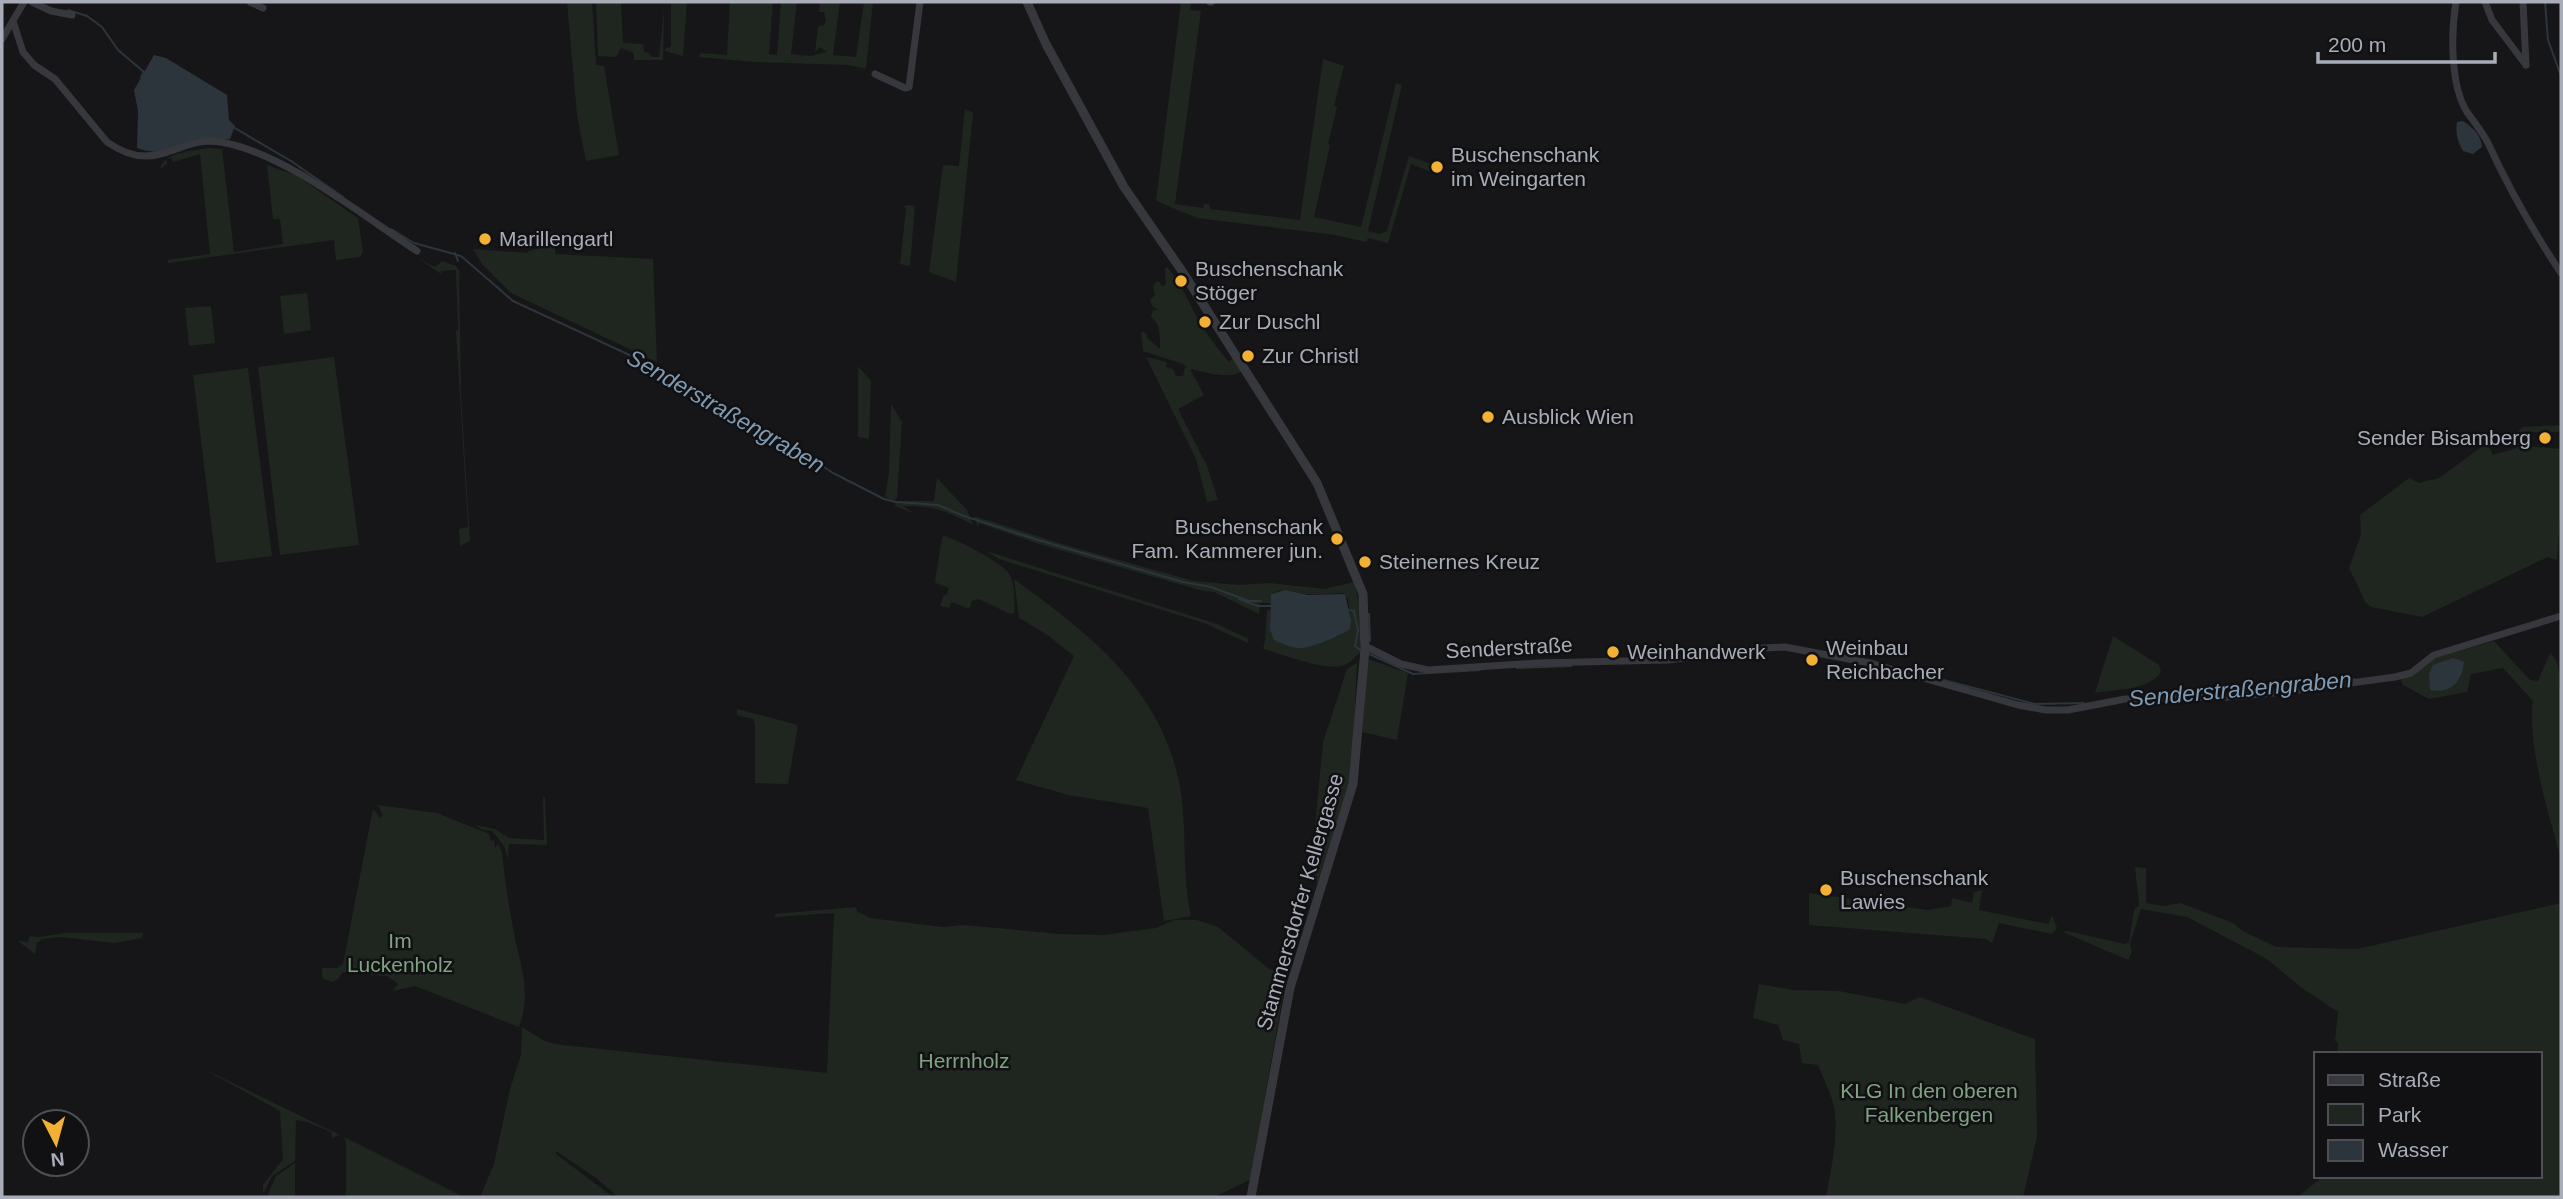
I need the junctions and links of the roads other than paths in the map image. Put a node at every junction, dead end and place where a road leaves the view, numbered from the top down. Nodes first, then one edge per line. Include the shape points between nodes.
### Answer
1 (24, 2) edge
2 (32, 2) edge
3 (250, 2) edge
4 (920, 2) edge
5 (1027, 2) edge
6 (2456, 2) edge
7 (2485, 2) edge
8 (2523, 2) edge
9 (263, 8) dead end
10 (72, 15) dead end
11 (13, 21) junction
12 (2, 39) edge
13 (875, 74) dead end
14 (417, 251) dead end
15 (2561, 273) edge
16 (2561, 616) edge
17 (1365, 651) junction
18 (1251, 1197) edge

1 - 11 street
2 - 10 street
3 - 9 street
4 - 13 street via 909,87
5 - 17 street, Stammersdorfer Kellergasse via 1045,44 1124,187 1317,483 1363,594
6 - 15 street via 2453,52 2461,98 2510,191
7 - 8 street via 2492,20 2526,65
11 - 12 street
11 - 14 street via 23,52 55,79 117,149 152,157 218,141 243,148 302,176
16 - 17 street, Senderstraße via 2434,655 2411,673 2395,677 2229,697 2125,699 2068,710 2018,705 1870,663 1785,648 1679,659 1427,670
17 - 18 street, Stammersdorfer Kellergasse via 1353,784 1290,989

